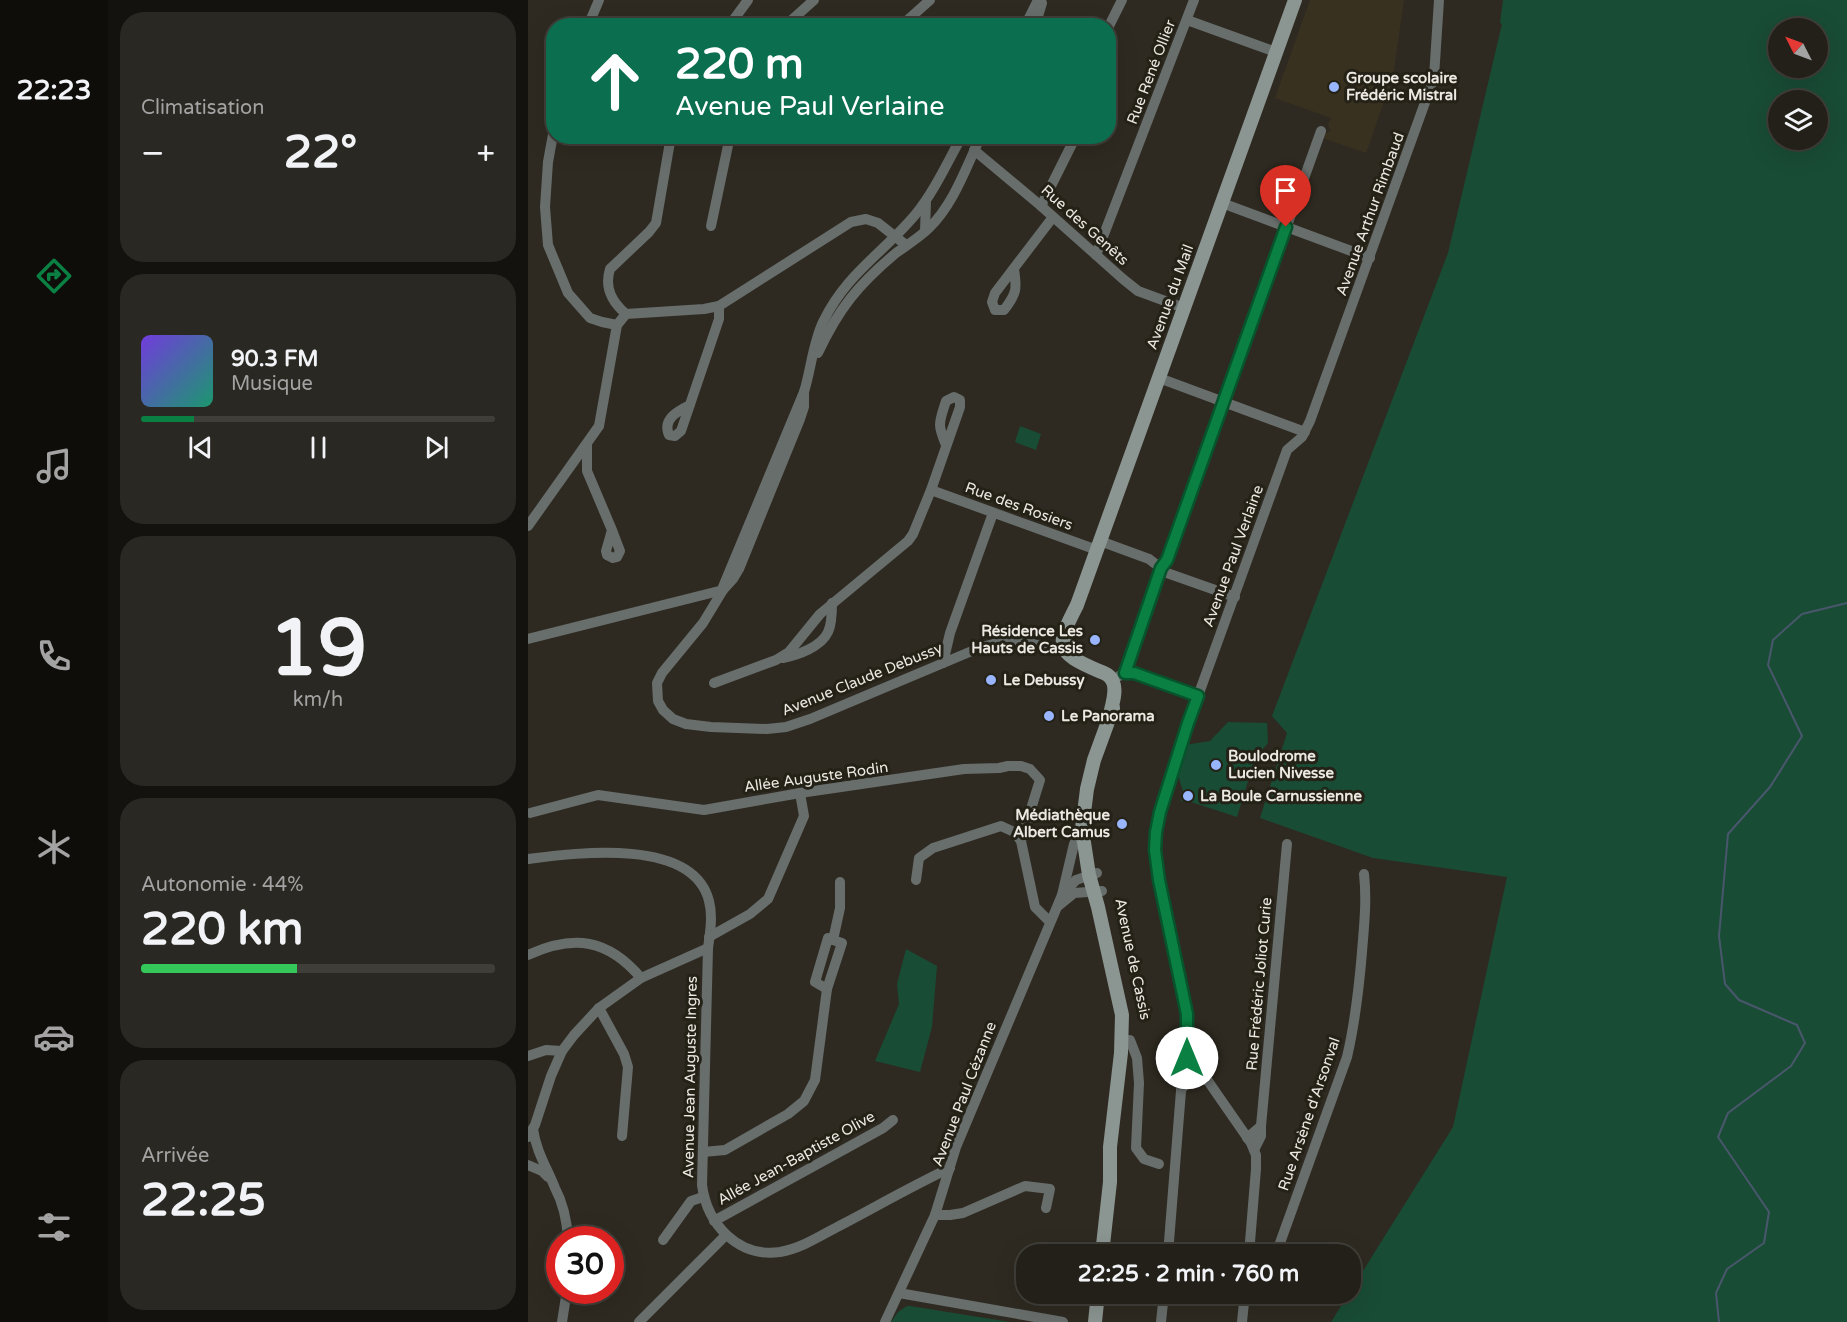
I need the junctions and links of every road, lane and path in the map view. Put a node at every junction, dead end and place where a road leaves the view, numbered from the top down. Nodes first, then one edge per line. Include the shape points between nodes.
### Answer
1 (599, 0) edge
2 (748, 0) edge
3 (814, 0) edge
4 (930, 0) edge
5 (1038, 0) edge
6 (1043, 0) edge
7 (1122, 0) edge
8 (1439, 0) edge
9 (1193, 4) edge
10 (1293, 5) edge
11 (591, 18) edge
12 (735, 18) edge
13 (794, 18) edge
14 (910, 18) edge
15 (1030, 18) edge
16 (1037, 18) edge
17 (1113, 18) edge
18 (1186, 20) junction
19 (1276, 52) junction
20 (1321, 130) dead end
21 (551, 144) edge
22 (670, 144) edge
23 (728, 144) edge
24 (958, 144) edge
25 (977, 144) edge
26 (1072, 144) edge
27 (974, 150) junction
28 (926, 201) junction
29 (1222, 203) junction
30 (1041, 206) junction
31 (1053, 217) junction
32 (711, 226) dead end
33 (1286, 227) junction
34 (925, 231) junction
35 (894, 235) junction
36 (906, 245) junction
37 (1096, 255) junction
38 (1370, 258) junction
39 (1014, 269) dead end
40 (719, 306) junction
41 (1184, 308) junction
42 (626, 314) junction
43 (617, 325) junction
44 (811, 370) junction
45 (1159, 378) junction
46 (1224, 402) junction
47 (690, 405) dead end
48 (1300, 430) junction
49 (946, 445) dead end
50 (586, 446) junction
51 (569, 470) junction
52 (587, 471) junction
53 (931, 490) junction
54 (993, 513) junction
55 (528, 526) edge
56 (612, 530) dead end
57 (1098, 546) junction
58 (1157, 570) junction
59 (723, 590) junction
60 (1234, 597) junction
61 (832, 603) junction
62 (528, 639) edge
63 (1067, 645) junction
64 (776, 660) junction
65 (943, 663) junction
66 (1119, 676) junction
67 (714, 683) dead end
68 (1198, 696) junction
69 (800, 793) junction
70 (530, 813) dead end
71 (1083, 822) junction
72 (1021, 841) junction
73 (1287, 844) dead end
74 (528, 859) edge
75 (1093, 874) junction
76 (1364, 874) dead end
77 (916, 880) dead end
78 (840, 882) dead end
79 (1098, 892) junction
80 (1062, 895) junction
81 (1055, 908) junction
82 (1050, 922) junction
83 (708, 942) junction
84 (528, 955) edge
85 (641, 978) junction
86 (599, 1008) junction
87 (562, 1051) junction
88 (528, 1056) edge
89 (1129, 1063) junction
90 (1190, 1072) junction
91 (893, 1120) dead end
92 (1261, 1126) junction
93 (530, 1133) edge
94 (622, 1136) dead end
95 (1247, 1138) junction
96 (1254, 1150) junction
97 (703, 1152) junction
98 (528, 1165) edge
99 (1175, 1166) junction
100 (950, 1168) junction
101 (550, 1179) junction
102 (1110, 1182) junction
103 (703, 1191) junction
104 (1046, 1208) dead end
105 (935, 1215) junction
106 (714, 1221) junction
107 (566, 1226) edge
108 (725, 1236) junction
109 (663, 1240) dead end
110 (1103, 1244) edge
111 (1169, 1244) edge
112 (1249, 1244) edge
113 (1280, 1244) edge
114 (899, 1293) junction
115 (565, 1304) edge
116 (1097, 1304) edge
117 (1163, 1304) edge
118 (1244, 1304) edge
119 (562, 1322) edge
120 (639, 1322) edge
121 (885, 1322) edge
122 (1063, 1322) edge
123 (1095, 1322) edge
124 (1161, 1322) edge
125 (1242, 1322) edge

1 - 11 street
2 - 12 street
3 - 13 street
4 - 14 street
5 - 15 street
6 - 16 street
7 - 17 street
8 - 38 street, Avenue Arthur Rimbaud via 1434,77
9 - 18 street, Rue René Ollier
10 - 19 main road, Avenue du Mail
18 - 19 street
18 - 37 street, Rue René Ollier
19 - 29 main road, Avenue du Mail
20 - 33 street
21 - 43 street via 545,207 548,245 568,293 590,318
22 - 42 street via 656,223 610,269 607,284
23 - 32 street
24 - 28 street, Avenue Claude Debussy
25 - 27 street, Avenue Claude Debussy
26 - 30 street
27 - 30 street, Rue des Genêts
27 - 34 street, Avenue Claude Debussy via 950,200
28 - 34 street
28 - 35 street, Avenue Claude Debussy
29 - 33 street
29 - 41 main road, Avenue du Mail
30 - 31 street, Rue des Genêts
31 - 37 street, Rue des Genêts
31 - 39 street
33 - 38 street
33 - 46 street
34 - 36 street, Avenue Claude Debussy
35 - 36 street
35 - 40 street via 866,219 851,222
35 - 44 street, Avenue Claude Debussy via 839,294 819,331
36 - 44 street, Avenue Claude Debussy via 853,293 830,328
37 - 41 street, Rue des Genêts via 1138,291
38 - 48 street, Avenue Arthur Rimbaud
40 - 42 street
40 - 47 street via 719,319
41 - 45 main road, Avenue du Mail
42 - 43 street
43 - 50 street via 600,426
44 - 59 street, Avenue Claude Debussy
45 - 46 street
45 - 57 main road, Avenue du Mail
46 - 48 street
46 - 58 street via 1167,560
48 - 60 street, Avenue Paul Verlaine via 1287,450
49 - 53 street
50 - 51 street
50 - 52 street
51 - 52 street
51 - 55 street
52 - 56 street
53 - 54 street, Rue des Rosiers
53 - 61 street via 908,541
54 - 57 street, Rue des Rosiers
54 - 65 street
57 - 58 street, Rue des Rosiers via 1149,559
57 - 63 main road, Avenue du Mail via 1063,636
58 - 60 street, Rue des Rosiers
58 - 66 street
59 - 62 street
59 - 65 street, Avenue Claude Debussy via 657,682 658,701 663,710 686,724 786,727
60 - 68 street, Avenue Paul Verlaine
61 - 64 street via 789,652
61 - 64 street via 828,633 799,654
63 - 65 street, Avenue Claude Debussy via 1051,649 1007,640
63 - 66 main road via 1067,654 1075,661
64 - 67 street
66 - 68 street via 1134,673
66 - 71 main road, Avenue de Cassis via 1120,694 1094,760
68 - 90 street, Avenue Paul Verlaine via 1156,832 1156,861 1187,1014
69 - 70 street, Allée Auguste Rodin via 704,810 598,795
69 - 72 street, Allée Auguste Rodin via 1021,766 1040,780
69 - 83 street via 804,816 768,899
71 - 75 main road, Avenue de Cassis
71 - 80 street, Avenue Paul Cézanne
72 - 77 street via 1014,832 1000,826 933,848 919,858
72 - 82 street via 1035,908
73 - 92 street, Rue Frédéric Joliot Curie
74 - 83 street, Avenue Jean Auguste Ingres via 608,853 675,864 705,891 711,914
75 - 79 main road, Avenue de Cassis
75 - 80 street, Avenue Paul Cézanne via 1076,880
76 - 113 street, Rue Arsène d'Arsonval via 1366,898 1353,1032
78 - 97 street via 840,909 833,940 842,943 827,989 818,1070 812,1088 788,1114 725,1150
79 - 81 street via 1074,893
79 - 89 main road, Avenue de Cassis
79 - 89 main road, Avenue de Cassis via 1130,1020
80 - 81 street, Avenue Paul Cézanne
81 - 82 street, Avenue Paul Cézanne
82 - 100 street, Avenue Paul Cézanne
83 - 85 street
83 - 97 street, Avenue Jean Auguste Ingres
84 - 85 street via 561,944 600,946 617,954
85 - 86 street
86 - 87 street
86 - 94 street via 628,1067
87 - 88 street via 546,1050
87 - 93 street
89 - 99 street via 1139,1083 1136,1148 1144,1159
89 - 102 main road, Avenue de Cassis
89 - 102 main road, Avenue de Cassis via 1110,1147
90 - 95 street, Rue Frédéric Joliot Curie via 1194,1067 1200,1070
90 - 99 street, Avenue Paul Verlaine via 1182,1073
91 - 106 street, Allée Jean-Baptiste Olive
92 - 95 street
92 - 96 street, Rue Frédéric Joliot Curie
93 - 101 street
95 - 96 street, Rue Frédéric Joliot Curie
96 - 112 street, Rue Frédéric Joliot Curie via 1256,1169
97 - 103 street, Avenue Jean Auguste Ingres
98 - 101 street
99 - 111 street, Avenue Paul Verlaine
100 - 105 street, Avenue Paul Cézanne
100 - 108 street, Avenue Jean Auguste Ingres via 795,1248 755,1251
101 - 107 street via 560,1198
102 - 110 main road, Avenue de Cassis
103 - 106 street, Avenue Jean Auguste Ingres
103 - 109 street
104 - 105 street via 1050,1189 1025,1186 963,1213
105 - 114 street, Avenue Paul Cézanne
106 - 108 street, Avenue Jean Auguste Ingres
108 - 120 street
114 - 121 street, Avenue Paul Cézanne
114 - 122 street
115 - 119 street
116 - 123 main road
117 - 124 street
118 - 125 street

